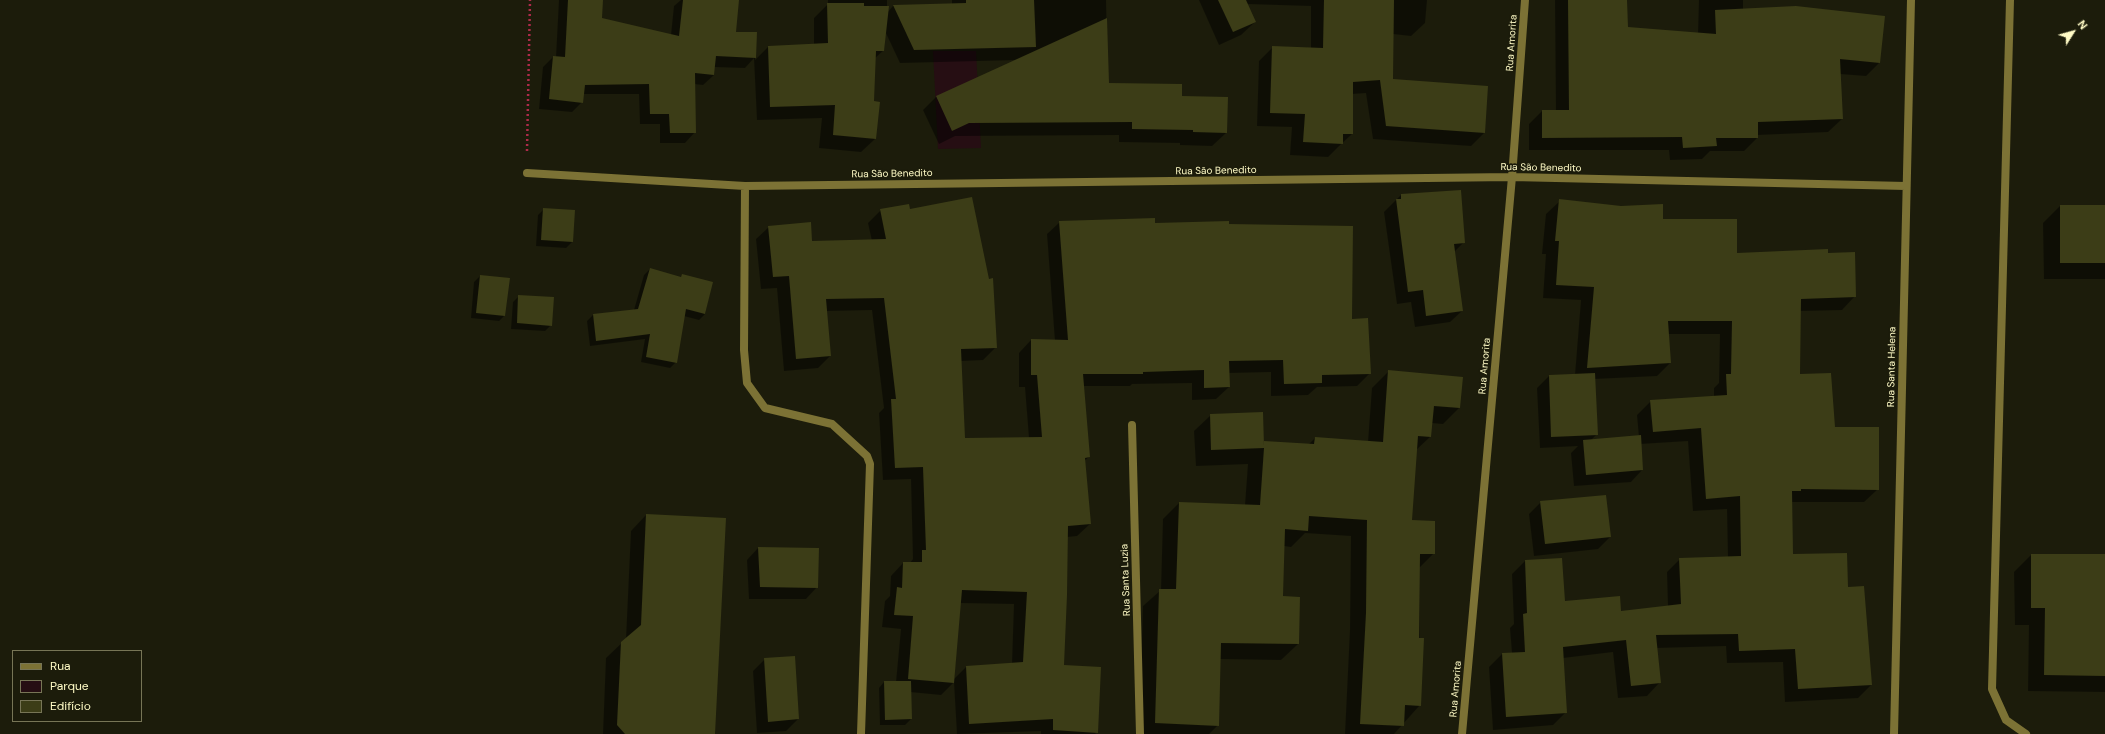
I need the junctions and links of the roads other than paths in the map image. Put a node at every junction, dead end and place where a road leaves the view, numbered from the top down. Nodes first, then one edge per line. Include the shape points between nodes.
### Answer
1 (1525, 0) edge
2 (1911, 0) edge
3 (2010, 0) edge
4 (527, 173) road end
5 (1512, 177) junction
6 (745, 186) junction
7 (1906, 186) junction
8 (1132, 425) dead end
9 (861, 734) edge
10 (1140, 734) edge
11 (1462, 734) edge
12 (1894, 734) edge
13 (2026, 734) edge

1 - 5 street, Rua Amorita
2 - 7 street, Rua Santa Helena
3 - 13 street via 1992,689 2006,720
4 - 6 street, Rua São Benedito
5 - 6 street, Rua São Benedito
5 - 7 street, Rua São Benedito
5 - 11 street, Rua Amorita
6 - 9 street via 744,350 748,383 765,408 832,424 867,456 870,464
7 - 12 street, Rua Santa Helena
8 - 10 street, Rua Santa Luzia

